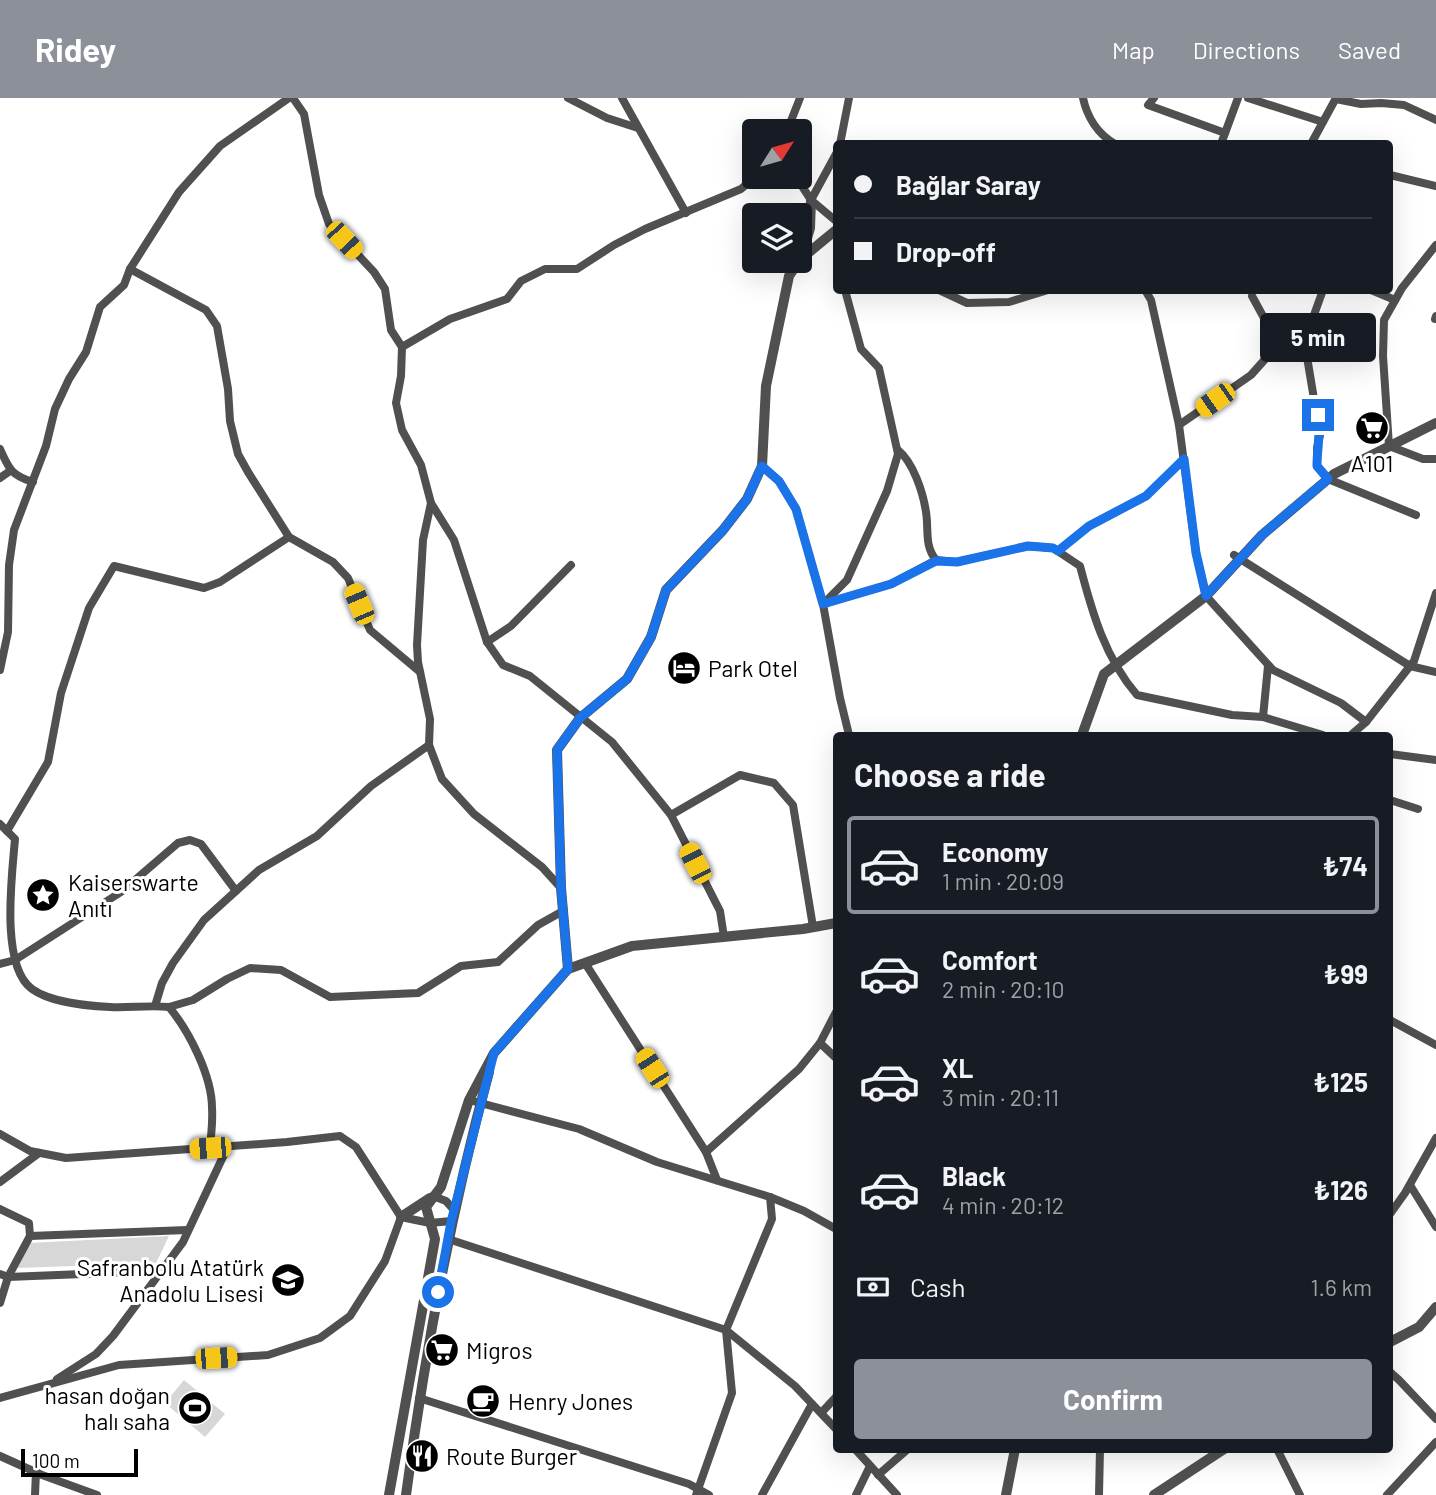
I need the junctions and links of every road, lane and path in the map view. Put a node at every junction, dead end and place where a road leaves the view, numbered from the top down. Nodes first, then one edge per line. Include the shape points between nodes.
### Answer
1 (291, 98) edge
2 (568, 98) edge
3 (622, 98) edge
4 (800, 98) edge
5 (849, 98) edge
6 (1083, 98) edge
7 (1154, 98) edge
8 (1238, 98) edge
9 (1248, 98) edge
10 (1336, 98) edge
11 (792, 119) edge
12 (1436, 120) edge
13 (1323, 122) junction
14 (638, 128) junction
15 (1225, 133) junction
16 (841, 140) edge
17 (1108, 140) edge
18 (1222, 140) edge
19 (1313, 140) edge
20 (833, 160) edge
21 (1393, 176) edge
22 (1436, 186) edge
23 (742, 188) edge
24 (804, 189) edge
25 (811, 200) junction
26 (811, 203) edge
27 (685, 213) junction
28 (833, 218) edge
29 (833, 232) edge
30 (1436, 245) edge
31 (812, 250) edge
32 (130, 269) junction
33 (791, 273) edge
34 (846, 294) edge
35 (948, 294) edge
36 (1035, 294) edge
37 (1147, 294) edge
38 (1322, 294) edge
39 (1381, 294) edge
40 (1252, 296) dead end
41 (1395, 300) junction
42 (1306, 337) junction
43 (1274, 345) junction
44 (402, 347) junction
45 (1436, 423) edge
46 (1179, 425) junction
47 (1389, 446) junction
48 (0, 449) edge
49 (898, 450) junction
50 (1184, 459) junction
51 (1436, 459) edge
52 (762, 466) junction
53 (10, 471) junction
54 (0, 478) edge
55 (1328, 479) junction
56 (33, 482) junction
57 (431, 503) junction
58 (1416, 515) dead end
59 (289, 537) junction
60 (1058, 551) junction
61 (1237, 557) junction
62 (936, 561) junction
63 (570, 565) dead end
64 (1436, 593) edge
65 (1206, 596) junction
66 (823, 604) junction
67 (487, 642) junction
68 (1115, 665) junction
69 (1268, 666) junction
70 (1410, 667) junction
71 (0, 670) edge
72 (420, 672) junction
73 (1436, 672) edge
74 (1263, 716) junction
75 (580, 718) junction
76 (1366, 722) junction
77 (848, 732) edge
78 (1083, 732) edge
79 (1314, 732) edge
80 (1354, 732) edge
81 (429, 745) junction
82 (1393, 754) edge
83 (1436, 760) edge
84 (1393, 801) edge
85 (1418, 809) dead end
86 (671, 815) junction
87 (0, 824) edge
88 (7, 831) junction
89 (561, 888) junction
90 (236, 891) junction
91 (563, 911) junction
92 (833, 924) edge
93 (813, 928) junction
94 (724, 937) junction
95 (15, 960) junction
96 (585, 963) junction
97 (0, 964) edge
98 (568, 969) junction
99 (155, 1006) junction
100 (169, 1007) junction
101 (833, 1018) edge
102 (1393, 1022) edge
103 (820, 1043) junction
104 (1436, 1045) edge
105 (833, 1055) edge
106 (475, 1101) junction
107 (0, 1134) edge
108 (1436, 1138) edge
109 (228, 1146) junction
110 (210, 1148) junction
111 (706, 1152) junction
112 (39, 1153) junction
113 (717, 1180) junction
114 (0, 1182) edge
115 (1409, 1185) junction
116 (433, 1196) junction
117 (770, 1197) junction
118 (0, 1209) edge
119 (1393, 1209) edge
120 (452, 1216) junction
121 (401, 1217) junction
122 (430, 1223) junction
123 (833, 1227) edge
124 (1436, 1227) edge
125 (187, 1230) junction
126 (30, 1236) junction
127 (447, 1239) junction
128 (164, 1268) junction
129 (4, 1275) edge
130 (0, 1303) edge
131 (1434, 1315) edge
132 (726, 1330) junction
133 (1393, 1340) edge
134 (1393, 1375) edge
135 (50, 1384) junction
136 (0, 1398) edge
137 (419, 1398) junction
138 (833, 1400) edge
139 (812, 1404) junction
140 (822, 1412) junction
141 (1436, 1419) edge
142 (833, 1425) edge
143 (1436, 1442) edge
144 (0, 1447) edge
145 (859, 1453) edge
146 (903, 1453) edge
147 (1014, 1453) edge
148 (1100, 1453) edge
149 (1218, 1453) edge
150 (1279, 1453) edge
151 (4, 1458) edge
152 (870, 1466) junction
153 (36, 1472) junction
154 (878, 1475) junction
155 (697, 1492) edge
156 (1159, 1494) edge
157 (35, 1495) edge
158 (97, 1495) edge
159 (389, 1495) edge
160 (406, 1495) edge
161 (709, 1495) edge
162 (762, 1495) edge
163 (856, 1495) edge
164 (897, 1495) edge
165 (1006, 1495) edge
166 (1099, 1495) edge
167 (1300, 1495) edge
168 (1387, 1495) edge

1 - 32 street via 220,146 179,192
1 - 44 street via 304,114 329,224 385,289 391,330
2 - 14 street
3 - 14 street
4 - 11 street
5 - 16 street
6 - 17 street via 1086,114
7 - 15 street via 1147,105
8 - 15 street
9 - 13 street
10 - 12 street via 1404,105
10 - 13 street
13 - 19 street
14 - 27 street
15 - 18 street
20 - 25 street
21 - 22 street
23 - 27 street
24 - 25 street
25 - 26 street
25 - 28 street
27 - 44 street via 624,240 577,269 545,269 522,281 507,299 450,320
29 - 31 street
30 - 41 street
32 - 56 street via 124,285 100,307 86,352 55,409
32 - 59 street via 206,310 218,326 238,454
33 - 52 street via 766,386
34 - 49 street via 861,349 878,368
35 - 36 street via 967,303 1010,302
37 - 46 street
38 - 42 street
39 - 41 street
40 - 43 street
41 - 47 street via 1384,320
42 - 43 street
42 - 55 street via 1321,435 1317,466
43 - 46 street via 1251,375
44 - 57 street via 396,403
45 - 47 street
46 - 50 street
47 - 51 street
47 - 55 street
48 - 53 street
49 - 62 street via 921,492 928,547
49 - 66 street via 887,491 852,569
50 - 60 street via 1146,496 1089,526
50 - 65 street
52 - 66 street via 779,481 796,509
52 - 75 street via 747,499 723,530 666,590 651,637 627,679
53 - 54 street
53 - 56 street
55 - 58 street
55 - 61 street
56 - 71 street via 14,530 8,632
57 - 67 street via 454,540
57 - 72 street via 422,554
59 - 72 street via 333,562 348,579 370,630
59 - 88 street via 204,588 114,566 89,608 61,693 48,762
60 - 62 street via 1028,546 957,562
60 - 68 street via 1080,566 1093,616
61 - 65 street
61 - 70 street
62 - 66 street via 891,584
63 - 67 street via 511,626
64 - 70 street
65 - 68 street
65 - 69 street
66 - 77 street
67 - 75 street via 503,665 530,676
68 - 74 street via 1137,695 1232,715
68 - 78 street via 1104,674
69 - 74 street
69 - 76 street via 1341,703
70 - 73 street
70 - 76 street
72 - 81 street via 430,719
74 - 79 street
75 - 86 street via 611,742
75 - 89 street via 557,750
76 - 80 street
81 - 89 street via 442,779 474,814 542,867
81 - 90 street via 371,786 317,836 258,870
82 - 83 street
84 - 85 street
86 - 93 street via 740,775 774,783 793,805
86 - 94 street via 720,911
87 - 88 street
88 - 95 street via 15,839 10,934
89 - 91 street
90 - 95 street via 201,844 190,840 178,843 121,892
90 - 99 street via 204,919 173,963
91 - 98 street
91 - 100 street via 538,925 498,962 461,967 418,993 330,997 281,970 250,968 193,1000
92 - 93 street
93 - 94 street
94 - 96 street via 632,946
95 - 97 street
95 - 99 street via 31,989 64,1002
96 - 98 street
96 - 111 street
98 - 106 street via 494,1053
99 - 100 street
100 - 110 street via 181,1022 207,1078 212,1106
101 - 103 street
102 - 104 street
103 - 105 street
103 - 111 street via 799,1069
106 - 113 street via 579,1129 657,1162
106 - 116 street via 441,1187
106 - 120 street
107 - 112 street
108 - 115 street
109 - 110 street
109 - 121 street via 340,1136 356,1147
109 - 125 street
110 - 112 street via 66,1158
111 - 113 street
112 - 114 street
113 - 117 street
115 - 119 street
115 - 124 street
116 - 120 street via 446,1201
116 - 121 street
116 - 122 street via 426,1207
117 - 123 street
117 - 132 street via 772,1219
118 - 126 street via 29,1223
120 - 122 street
120 - 127 street
121 - 122 street
121 - 135 street via 384,1261 350,1316 320,1338 268,1355 119,1365
122 - 159 street via 435,1239
125 - 126 street
125 - 128 street
126 - 129 street
127 - 132 street
127 - 137 street
128 - 129 street
128 - 135 street via 96,1354
129 - 130 street
131 - 133 street
132 - 139 street
132 - 155 street via 732,1393
134 - 141 street
135 - 136 street
137 - 155 street via 689,1484
137 - 160 street
138 - 140 street
139 - 140 street
139 - 162 street
140 - 142 street
143 - 168 street
144 - 151 street
145 - 152 street
146 - 154 street
147 - 165 street
148 - 166 street
149 - 156 street
150 - 167 street
151 - 153 street
152 - 154 street
152 - 163 street
153 - 157 street
153 - 158 street
154 - 164 street
155 - 161 street

